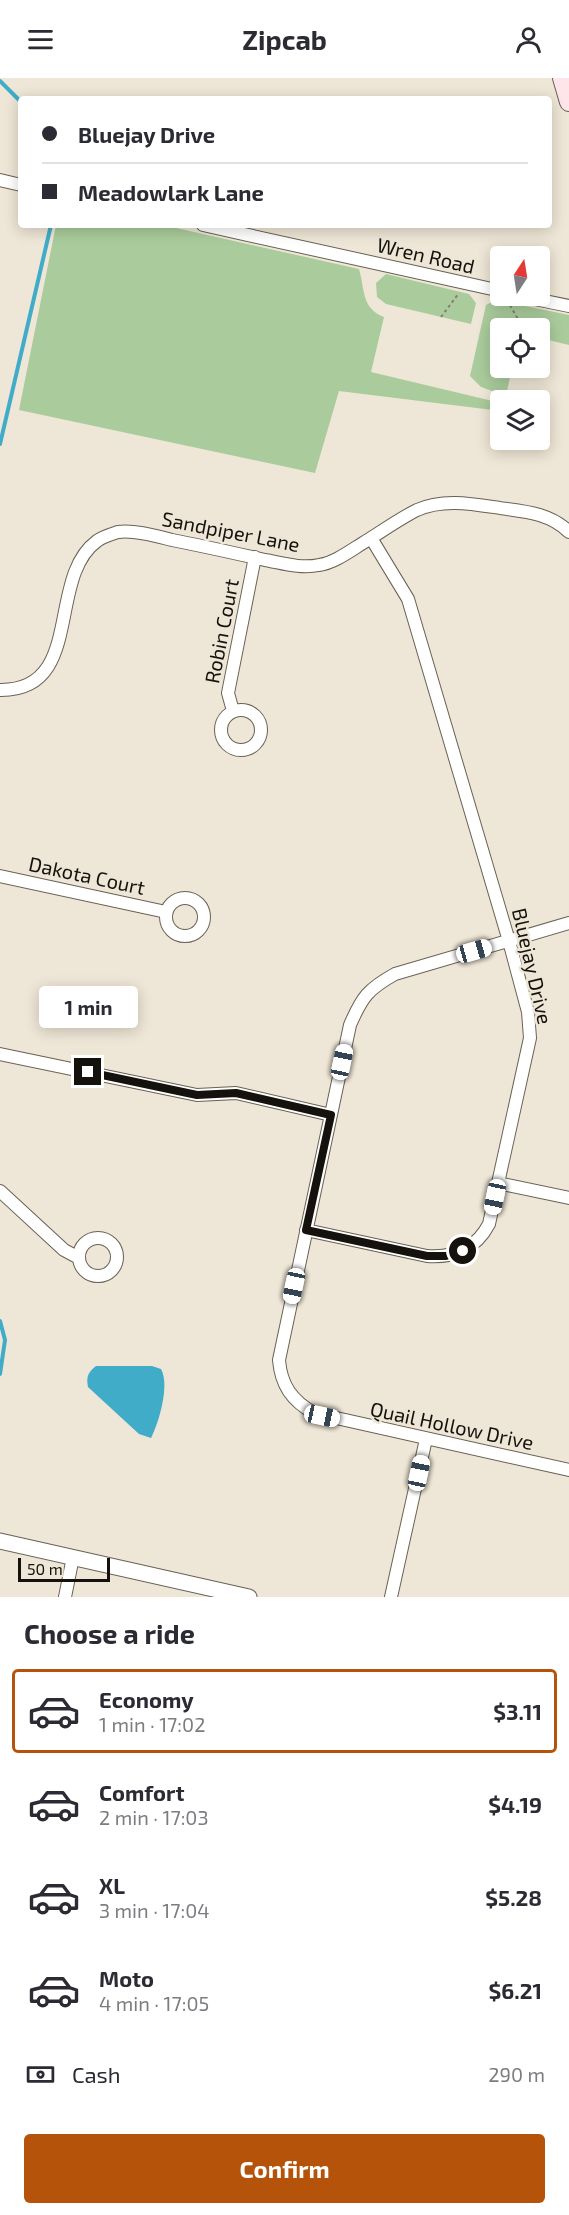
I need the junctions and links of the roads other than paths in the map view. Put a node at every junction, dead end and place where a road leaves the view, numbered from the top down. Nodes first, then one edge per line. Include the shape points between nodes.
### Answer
1 (562, 78) edge
2 (569, 102) edge
3 (0, 180) edge
4 (18, 184) edge
5 (216, 228) edge
6 (490, 288) edge
7 (550, 302) edge
8 (569, 306) edge
9 (569, 532) edge
10 (371, 538) junction
11 (255, 557) junction
12 (0, 690) edge
13 (233, 711) dead end
14 (0, 878) edge
15 (166, 912) dead end
16 (569, 923) edge
17 (509, 941) junction
18 (0, 1054) edge
19 (331, 1115) junction
20 (498, 1183) junction
21 (0, 1191) edge
22 (569, 1198) edge
23 (306, 1230) junction
24 (80, 1258) dead end
25 (426, 1439) junction
26 (569, 1470) edge
27 (0, 1541) edge
28 (74, 1557) junction
29 (65, 1597) edge
30 (249, 1597) edge
31 (391, 1597) edge

1 - 2 main road
3 - 4 street
5 - 6 street, Wren Road
7 - 8 street
9 - 10 street, Sandpiper Lane via 543,515 464,503 418,509
10 - 11 street, Sandpiper Lane via 319,566
10 - 17 street, Bluejay Drive via 408,599
11 - 12 street, Sandpiper Lane via 147,534 119,532 99,539 84,553 75,571 51,664 30,684
11 - 13 street, Robin Court via 228,693
14 - 15 street, Dakota Court
16 - 17 street, Quail Hollow Drive
17 - 19 street, Quail Hollow Drive via 395,974 374,985 359,1003 350,1024
17 - 20 street, Bluejay Drive via 528,1012 530,1038
18 - 19 street via 197,1095 236,1093
19 - 23 street, Quail Hollow Drive
20 - 22 street
20 - 23 street, Bluejay Drive via 484,1233 471,1246 446,1256 427,1256
21 - 24 street via 64,1250
23 - 25 street, Quail Hollow Drive via 279,1360 286,1388 298,1402 322,1416
25 - 26 street, Quail Hollow Drive
25 - 31 street
27 - 28 street
28 - 29 street
28 - 30 street

